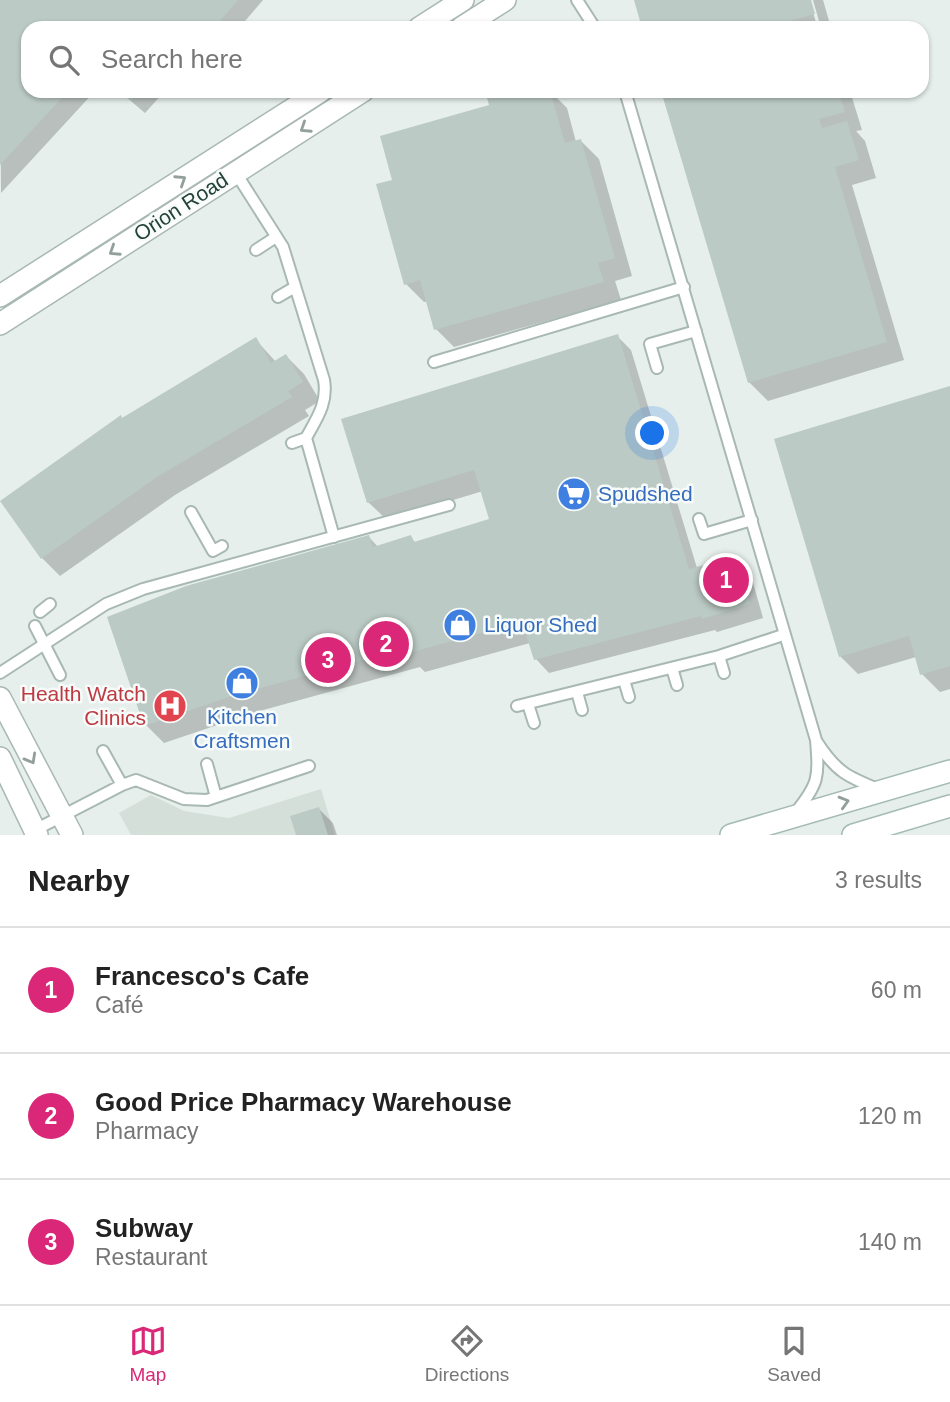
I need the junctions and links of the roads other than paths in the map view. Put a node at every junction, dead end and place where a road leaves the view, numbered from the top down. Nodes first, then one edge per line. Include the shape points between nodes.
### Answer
1 (463, 0) edge
2 (505, 0) edge
3 (577, 0) edge
4 (430, 21) edge
5 (472, 21) edge
6 (590, 21) edge
7 (310, 98) edge
8 (352, 98) edge
9 (627, 98) edge
10 (223, 154) junction
11 (235, 173) junction
12 (276, 237) junction
13 (256, 250) dead end
14 (295, 287) junction
15 (684, 287) junction
16 (0, 296) edge
17 (278, 298) dead end
18 (0, 324) edge
19 (696, 331) junction
20 (434, 362) dead end
21 (657, 368) dead end
22 (306, 438) junction
23 (292, 443) dead end
24 (449, 505) dead end
25 (191, 512) dead end
26 (699, 519) dead end
27 (752, 520) junction
28 (334, 537) junction
29 (222, 545) dead end
30 (50, 604) dead end
31 (40, 612) dead end
32 (35, 626) dead end
33 (783, 635) junction
34 (44, 645) junction
35 (719, 656) junction
36 (672, 667) junction
37 (0, 673) edge
38 (724, 673) dead end
39 (60, 675) dead end
40 (624, 680) junction
41 (677, 685) dead end
42 (577, 692) junction
43 (629, 697) dead end
44 (0, 698) edge
45 (582, 710) dead end
46 (534, 723) dead end
47 (816, 740) junction
48 (103, 751) dead end
49 (0, 758) edge
50 (207, 764) dead end
51 (309, 766) dead end
52 (950, 771) edge
53 (121, 785) junction
54 (883, 791) junction
55 (216, 797) junction
56 (950, 806) edge
57 (62, 816) junction
58 (791, 818) junction
59 (36, 832) edge
60 (72, 835) edge
61 (731, 835) edge
62 (853, 835) edge

1 - 4 street
2 - 5 street
3 - 6 lane
7 - 10 street, Orion Road
8 -> 11 street, Orion Road
9 - 15 lane
10 - 11 lane
16 -> 10 street, Orion Road
11 - 12 lane
11 -> 18 street, Orion Road
12 - 13 lane
12 - 14 lane
14 - 17 lane
14 - 22 lane via 327,395
15 - 19 lane
15 - 20 lane
19 - 21 lane via 650,344
19 - 27 lane
22 - 23 lane
22 - 28 lane
24 - 28 lane
25 - 29 lane via 213,551
26 - 27 lane via 704,534
27 - 33 lane
28 - 34 lane via 143,589 106,604
30 - 31 lane
32 - 34 lane
33 - 35 lane
33 - 47 lane
34 - 37 lane
34 - 39 lane
35 - 36 lane
35 - 38 lane
36 - 40 lane
36 - 41 lane
40 - 42 lane
40 - 43 lane
42 - 45 lane
42 - 46 lane via 522,705
44 -> 57 street
47 - 54 lane via 841,772
47 - 58 lane via 819,772 815,789
48 - 53 lane
49 - 59 street
50 - 55 lane
51 - 55 lane
52 - 54 street
53 - 55 lane via 136,780 184,799
53 - 57 lane
58 -> 54 street
56 - 62 street
57 - 59 lane
57 - 60 street
58 - 61 street

